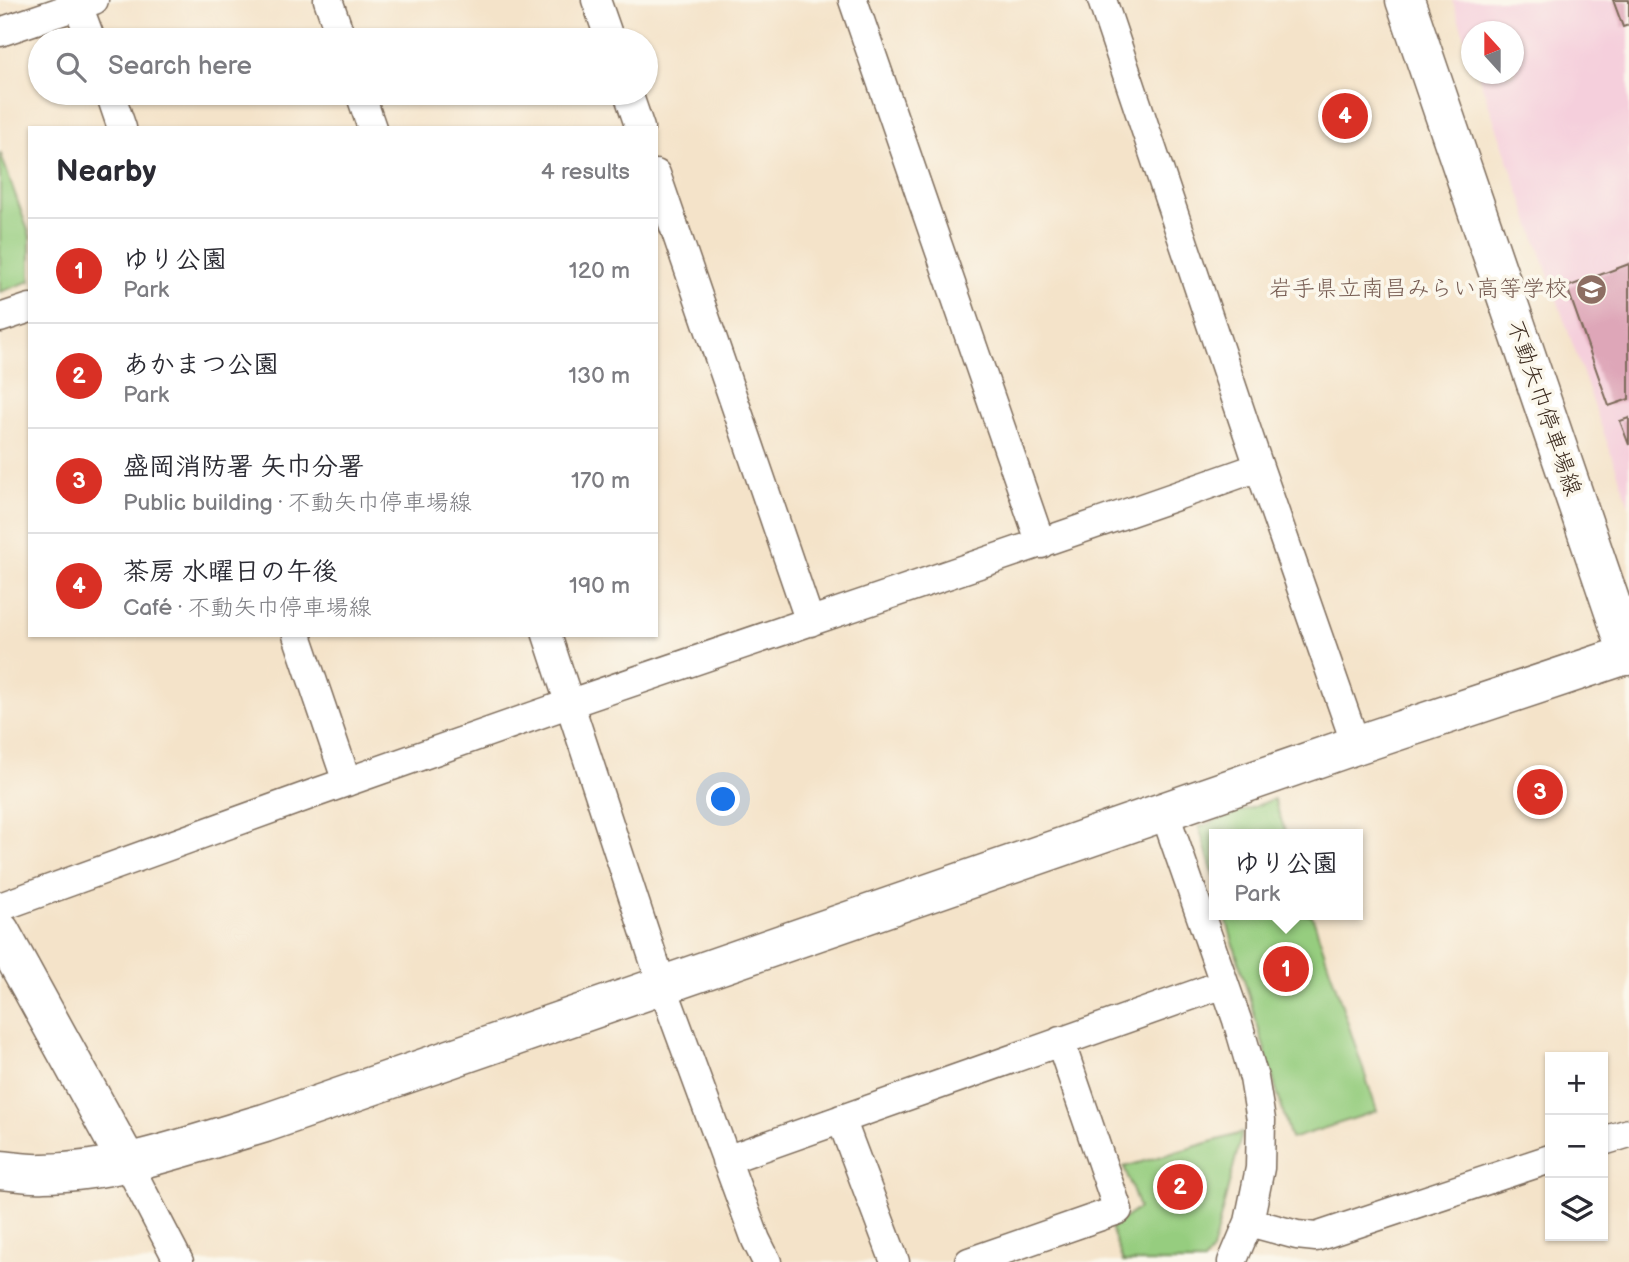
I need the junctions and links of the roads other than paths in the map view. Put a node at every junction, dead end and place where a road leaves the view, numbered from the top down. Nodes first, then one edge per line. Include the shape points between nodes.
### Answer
1 (328, 0) edge
2 (596, 0) edge
3 (853, 0) edge
4 (1102, 0) edge
5 (1405, 0) edge
6 (86, 3) edge
7 (89, 28) edge
8 (338, 28) edge
9 (606, 28) edge
10 (0, 32) edge
11 (114, 105) edge
12 (364, 105) edge
13 (632, 105) edge
14 (121, 126) edge
15 (371, 126) edge
16 (639, 126) edge
17 (658, 180) edge
18 (28, 309) edge
19 (0, 318) edge
20 (1259, 467) junction
21 (1041, 544) junction
22 (810, 622) junction
23 (298, 637) edge
24 (548, 637) edge
25 (1629, 655) edge
26 (570, 704) junction
27 (1356, 745) junction
28 (346, 782) junction
29 (1164, 811) junction
30 (0, 907) edge
31 (0, 931) edge
32 (1224, 984) junction
33 (662, 985) junction
34 (1060, 1041) junction
35 (841, 1119) junction
36 (1629, 1133) edge
37 (1608, 1139) edge
38 (726, 1160) junction
39 (1545, 1161) edge
40 (127, 1163) junction
41 (0, 1170) edge
42 (1249, 1222) junction
43 (179, 1262) edge
44 (767, 1262) edge
45 (895, 1262) edge
46 (969, 1262) edge
47 (1232, 1262) edge

1 - 8 street
2 - 9 street
3 - 21 street
4 - 20 street
5 - 25 street, 不動矢巾停車場線
6 - 7 street
6 - 10 street
11 - 14 street
12 - 15 street
13 - 16 street
17 - 22 street
18 - 19 street
20 - 21 street
20 - 27 street
21 - 22 street
22 - 26 street
23 - 28 street
24 - 26 street
25 - 27 street
26 - 28 street
26 - 33 street
27 - 29 street
28 - 30 street
29 - 32 street
29 - 33 street
31 - 40 street
32 - 34 street
32 - 42 street via 1254,1078 1261,1120 1260,1168
33 - 38 street
33 - 40 street via 265,1123
34 - 35 street
34 - 46 street via 1118,1210
35 - 38 street
35 - 45 street
36 - 37 street
38 - 44 street
39 - 42 street via 1316,1237
40 - 41 street via 43,1174
40 - 43 street
42 - 47 street

